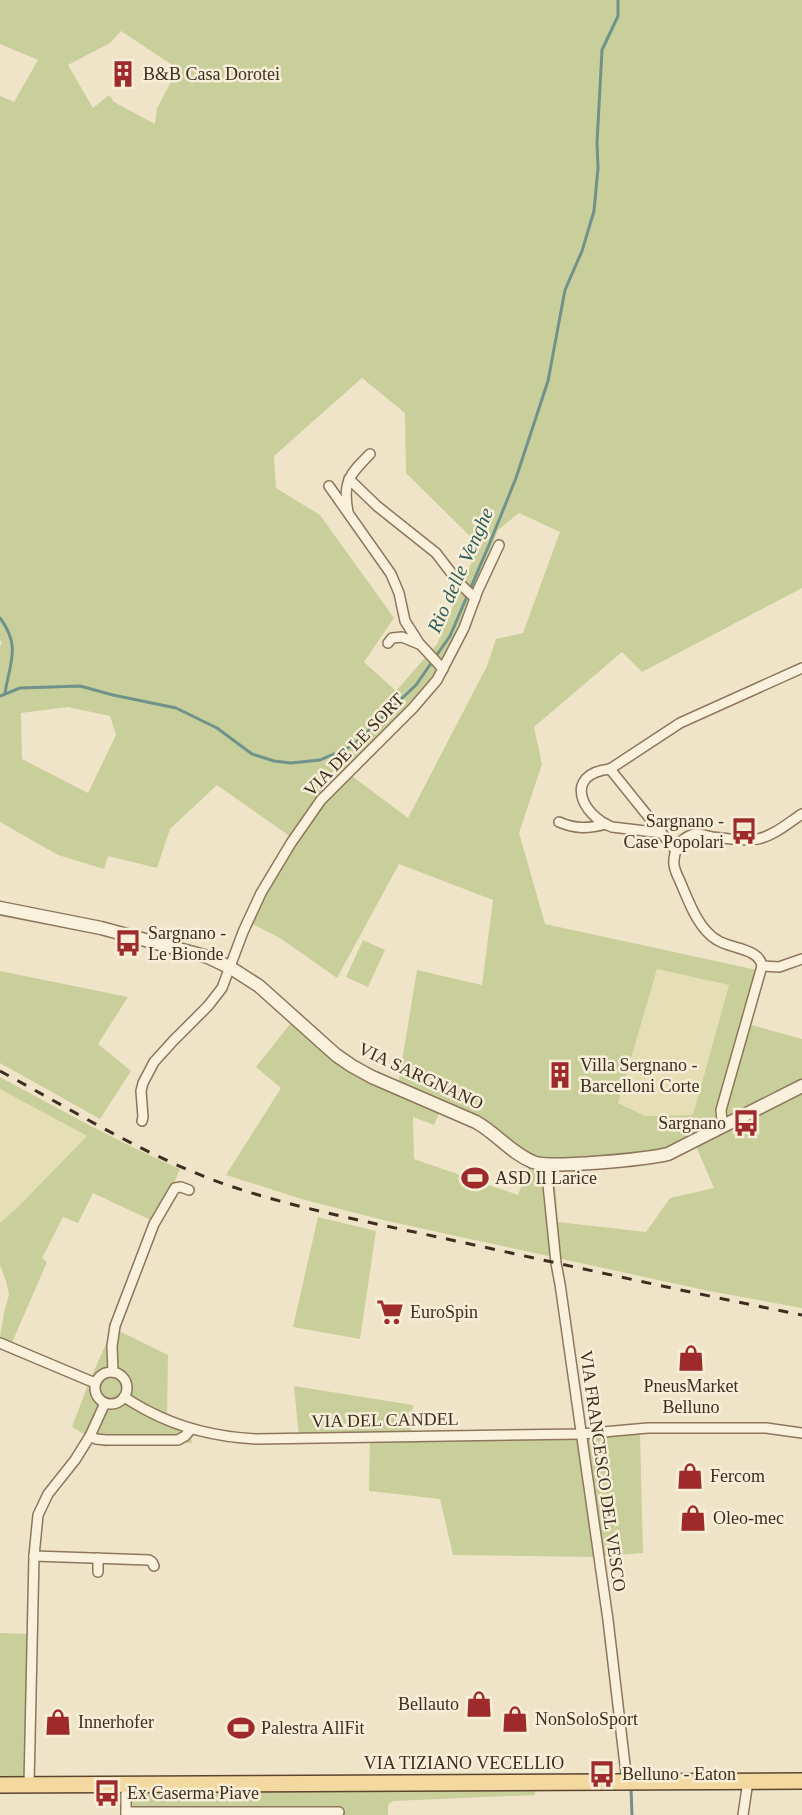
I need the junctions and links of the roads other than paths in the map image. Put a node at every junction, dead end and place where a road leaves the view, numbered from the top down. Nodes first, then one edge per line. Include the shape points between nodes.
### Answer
1 (370, 454) dead end
2 (349, 479) junction
3 (329, 486) dead end
4 (348, 514) junction
5 (499, 545) dead end
6 (473, 596) junction
7 (388, 643) dead end
8 (419, 644) junction
9 (440, 666) junction
10 (802, 668) edge
11 (610, 769) junction
12 (802, 814) edge
13 (559, 822) dead end
14 (606, 824) junction
15 (662, 833) junction
16 (676, 851) junction
17 (0, 908) edge
18 (802, 959) edge
19 (762, 966) junction
20 (231, 968) junction
21 (802, 1086) edge
22 (142, 1121) dead end
23 (725, 1125) junction
24 (546, 1165) junction
25 (189, 1190) dead end
26 (0, 1343) edge
27 (113, 1372) junction
28 (95, 1383) junction
29 (124, 1397) junction
30 (105, 1403) junction
31 (191, 1429) junction
32 (802, 1433) edge
33 (581, 1434) junction
34 (90, 1436) junction
35 (34, 1556) junction
36 (98, 1558) junction
37 (154, 1566) dead end
38 (98, 1572) dead end
39 (748, 1781) junction
40 (802, 1781) edge
41 (627, 1782) junction
42 (126, 1784) junction
43 (0, 1785) edge
44 (30, 1785) junction
45 (339, 1812) dead end
46 (126, 1813) edge
47 (743, 1815) edge

1 - 2 street
2 - 4 street via 345,487
2 - 6 street via 436,554
3 - 4 street
4 - 8 street via 391,574 405,621
5 - 6 street, VIA DE LE SORT
6 - 9 street, VIA DE LE SORT via 464,628
7 - 8 street via 392,638 402,637
8 - 9 street
9 - 20 street, VIA DE LE SORT via 427,693 321,800 291,843 261,893
10 - 11 street via 680,723
11 - 14 street via 591,773 581,787 587,806
11 - 15 street
12 - 16 street via 766,837 741,839 694,834 683,840
13 - 14 street via 583,828
14 - 15 street
15 - 16 street
16 - 19 street via 676,873 706,931 718,941 757,955
17 - 20 street, VIA SARGNANO via 184,949
18 - 19 street via 779,967
19 - 23 street via 721,1110
20 - 22 street, VIA DE LE SORT via 216,998 164,1049 147,1074 141,1091
20 - 24 street, VIA SARGNANO via 259,986 352,1066 476,1122 524,1158
21 - 23 street, VIA SARGNANO
23 - 24 street, VIA SARGNANO via 656,1157
24 - 33 street, VIA FRANCESCO DEL VESCO via 555,1263
25 - 27 street via 176,1188 154,1224 115,1326
26 - 28 street
27 - 28 street via 100,1376
27 - 29 street via 126,1384
28 - 30 street via 95,1393
29 - 30 street via 116,1403
29 - 31 street, VIA DEL CANDEL
30 - 34 street
31 - 33 street, VIA DEL CANDEL via 256,1439
31 - 34 street via 178,1440 106,1440
32 - 33 street, VIA DEL CANDEL via 766,1428 648,1428
33 - 41 street, VIA FRANCESCO DEL VESCO
34 - 35 street via 41,1508
35 - 36 street
35 - 44 street
36 - 37 street via 149,1560
36 - 38 street
39 - 40 main road, VIA TIZIANO VECELLIO
39 - 41 main road, VIA TIZIANO VECELLIO
39 - 47 street
41 - 42 main road, VIA TIZIANO VECELLIO
42 - 44 main road, VIA TIZIANO VECELLIO
42 - 46 street
43 - 44 main road, VIA TIZIANO VECELLIO
45 - 46 street

